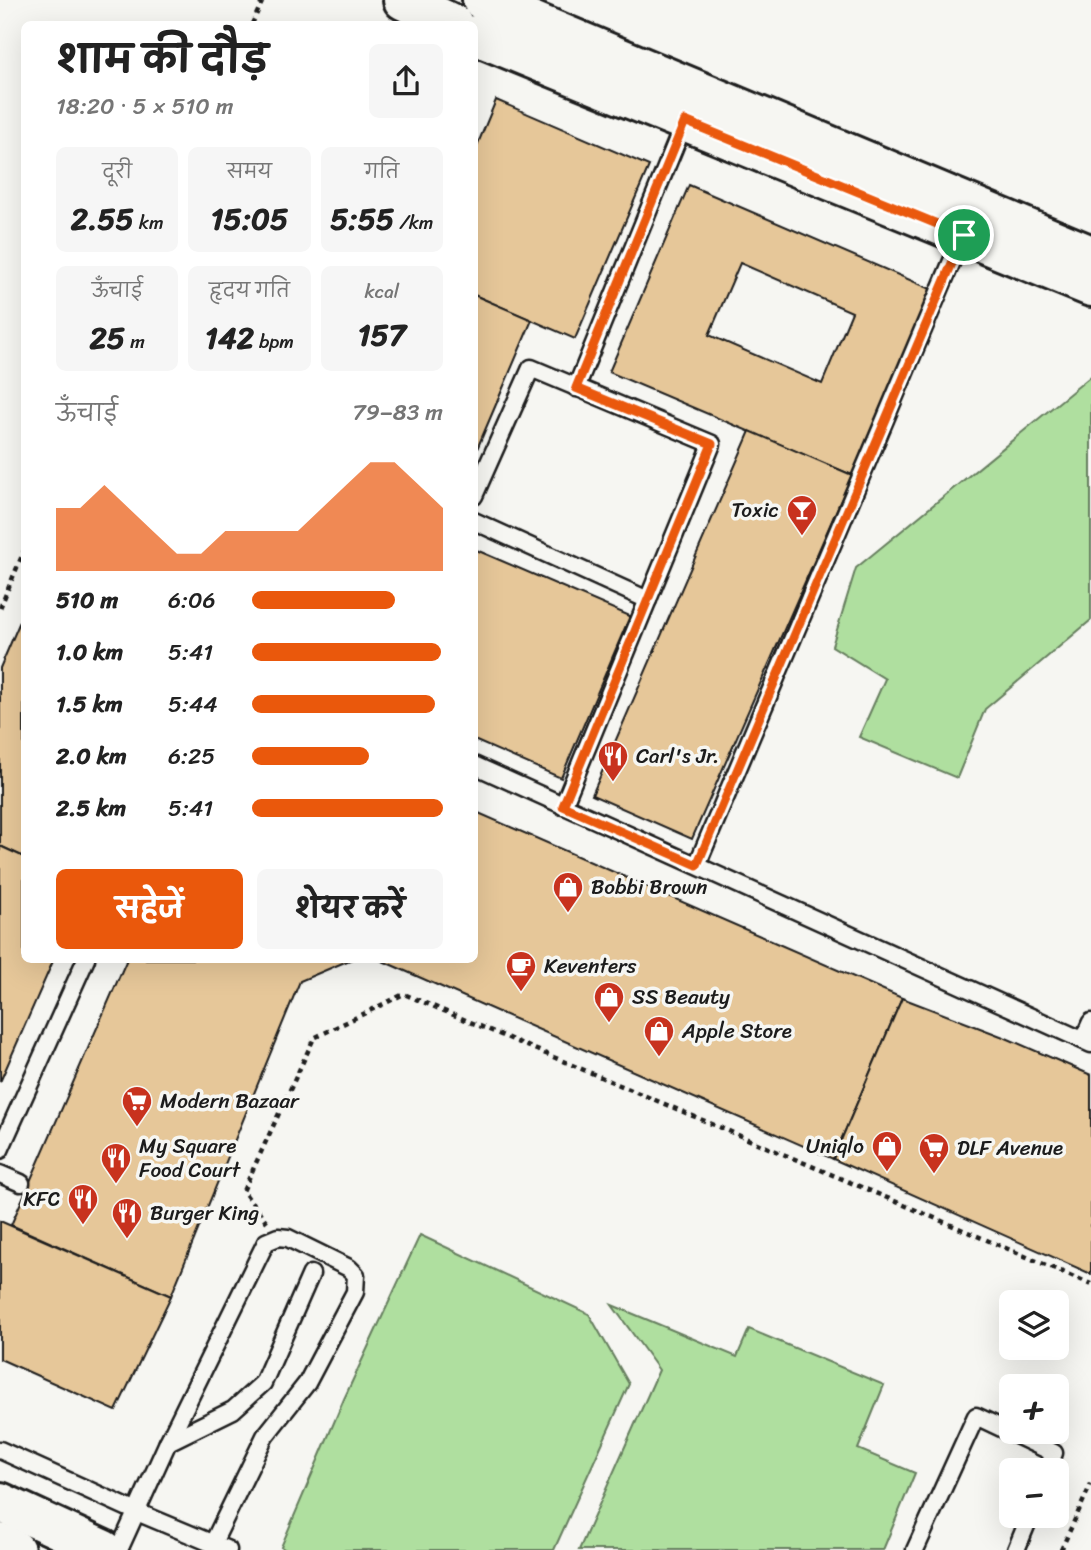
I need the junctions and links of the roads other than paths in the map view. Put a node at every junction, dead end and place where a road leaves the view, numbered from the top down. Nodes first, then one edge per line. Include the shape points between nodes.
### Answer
1 (403, 0) edge
2 (476, 21) edge
3 (478, 22) edge
4 (478, 22) edge
5 (685, 121) junction
6 (968, 220) junction
7 (1091, 255) edge
8 (1091, 287) edge
9 (576, 388) junction
10 (478, 487) edge
11 (478, 523) edge
12 (648, 600) junction
13 (478, 767) edge
14 (563, 806) junction
15 (697, 865) junction
16 (84, 963) edge
17 (1091, 1022) edge
18 (1087, 1042) edge
19 (0, 1150) edge
20 (0, 1174) edge
21 (21, 1184) dead end
22 (311, 1274) dead end
23 (168, 1442) junction
24 (0, 1450) edge
25 (1052, 1458) edge
26 (0, 1502) edge
27 (137, 1512) junction
28 (1025, 1528) edge
29 (0, 1543) edge
30 (221, 1546) edge
31 (15, 1550) edge
32 (104, 1550) edge
33 (119, 1550) edge
34 (915, 1550) edge
35 (1016, 1550) edge

1 - 2 street
3 - 5 street
4 - 6 street
5 - 6 street
5 - 9 lane
6 - 7 street
6 - 8 street
6 - 15 lane
9 - 10 lane via 531,368
9 - 12 lane via 712,444
11 - 12 lane
12 - 14 lane
13 - 14 lane
14 - 15 lane
15 - 18 lane
16 - 19 lane
17 - 18 lane
20 - 21 lane
22 - 23 lane via 263,1383 233,1410
23 - 27 lane
23 - 30 lane via 266,1242 288,1238 356,1275 355,1292 307,1383 265,1436
24 - 27 lane
25 - 34 lane via 1054,1452 976,1416
26 - 32 street
27 - 30 lane
27 - 33 lane
28 - 35 lane
29 - 31 street

